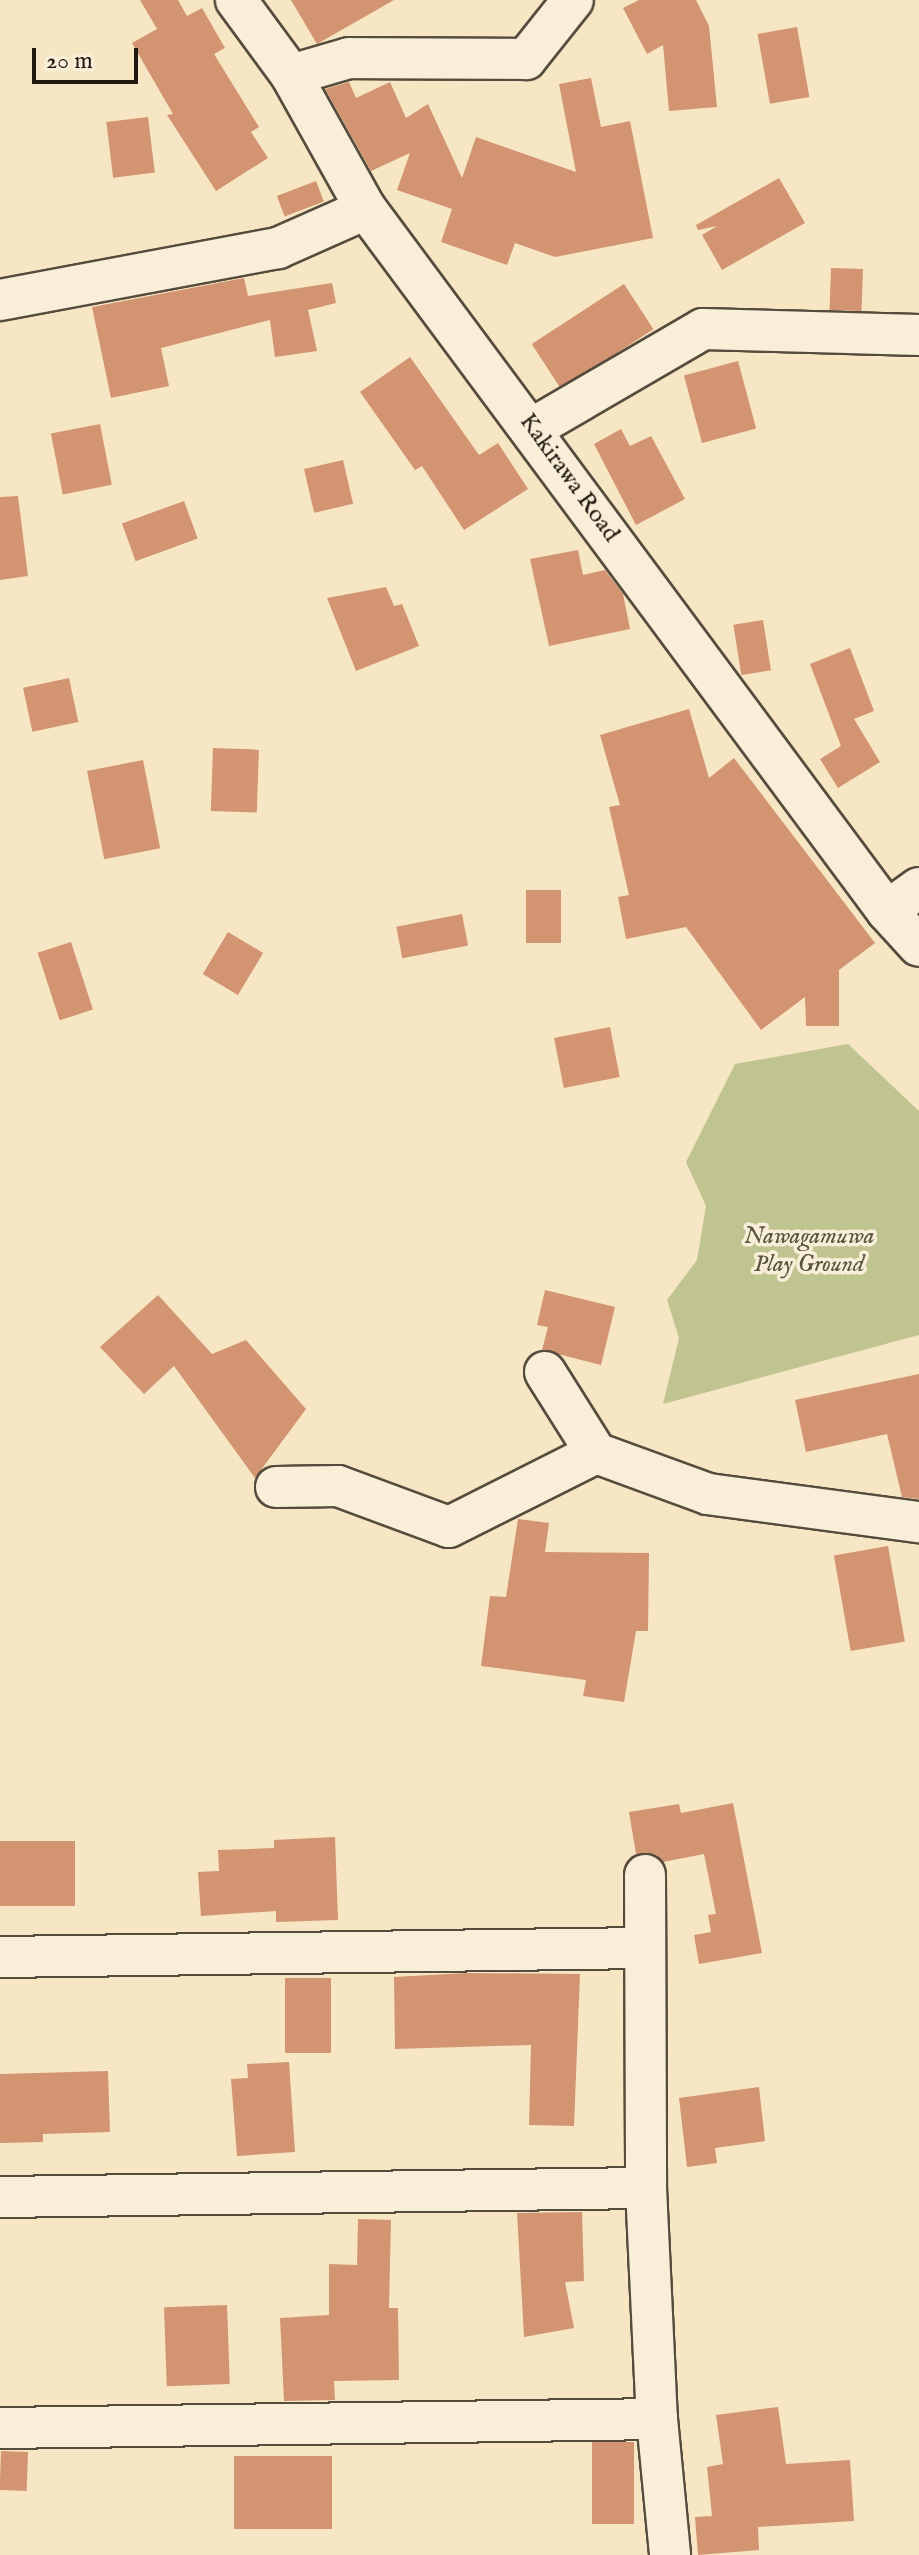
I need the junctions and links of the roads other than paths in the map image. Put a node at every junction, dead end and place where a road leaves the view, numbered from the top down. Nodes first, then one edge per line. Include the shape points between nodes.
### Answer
1 (236, 0) edge
2 (573, 0) edge
3 (291, 75) junction
4 (366, 209) junction
5 (2, 294) edge
6 (919, 335) edge
7 (533, 428) junction
8 (919, 888) edge
9 (887, 911) junction
10 (919, 946) edge
11 (545, 1372) dead end
12 (596, 1453) junction
13 (276, 1487) dead end
14 (919, 1522) edge
15 (645, 1875) dead end
16 (644, 1948) junction
17 (0, 1957) edge
18 (646, 2188) junction
19 (0, 2197) edge
20 (657, 2419) junction
21 (0, 2428) edge
22 (670, 2555) edge

1 - 3 street, Kakirawa Road
2 - 3 street via 526,59 349,58
3 - 4 street, Kakirawa Road
4 - 5 street via 278,248
4 - 7 street, Kakirawa Road
6 - 7 street via 703,329
7 - 9 street, Kakirawa Road
8 - 9 street
9 - 10 street, Kakirawa Road
11 - 12 street
12 - 13 street via 449,1527 338,1486
12 - 14 street via 708,1494
15 - 16 street
16 - 17 street
16 - 18 street
18 - 19 street
18 - 20 street
20 - 21 street
20 - 22 street

